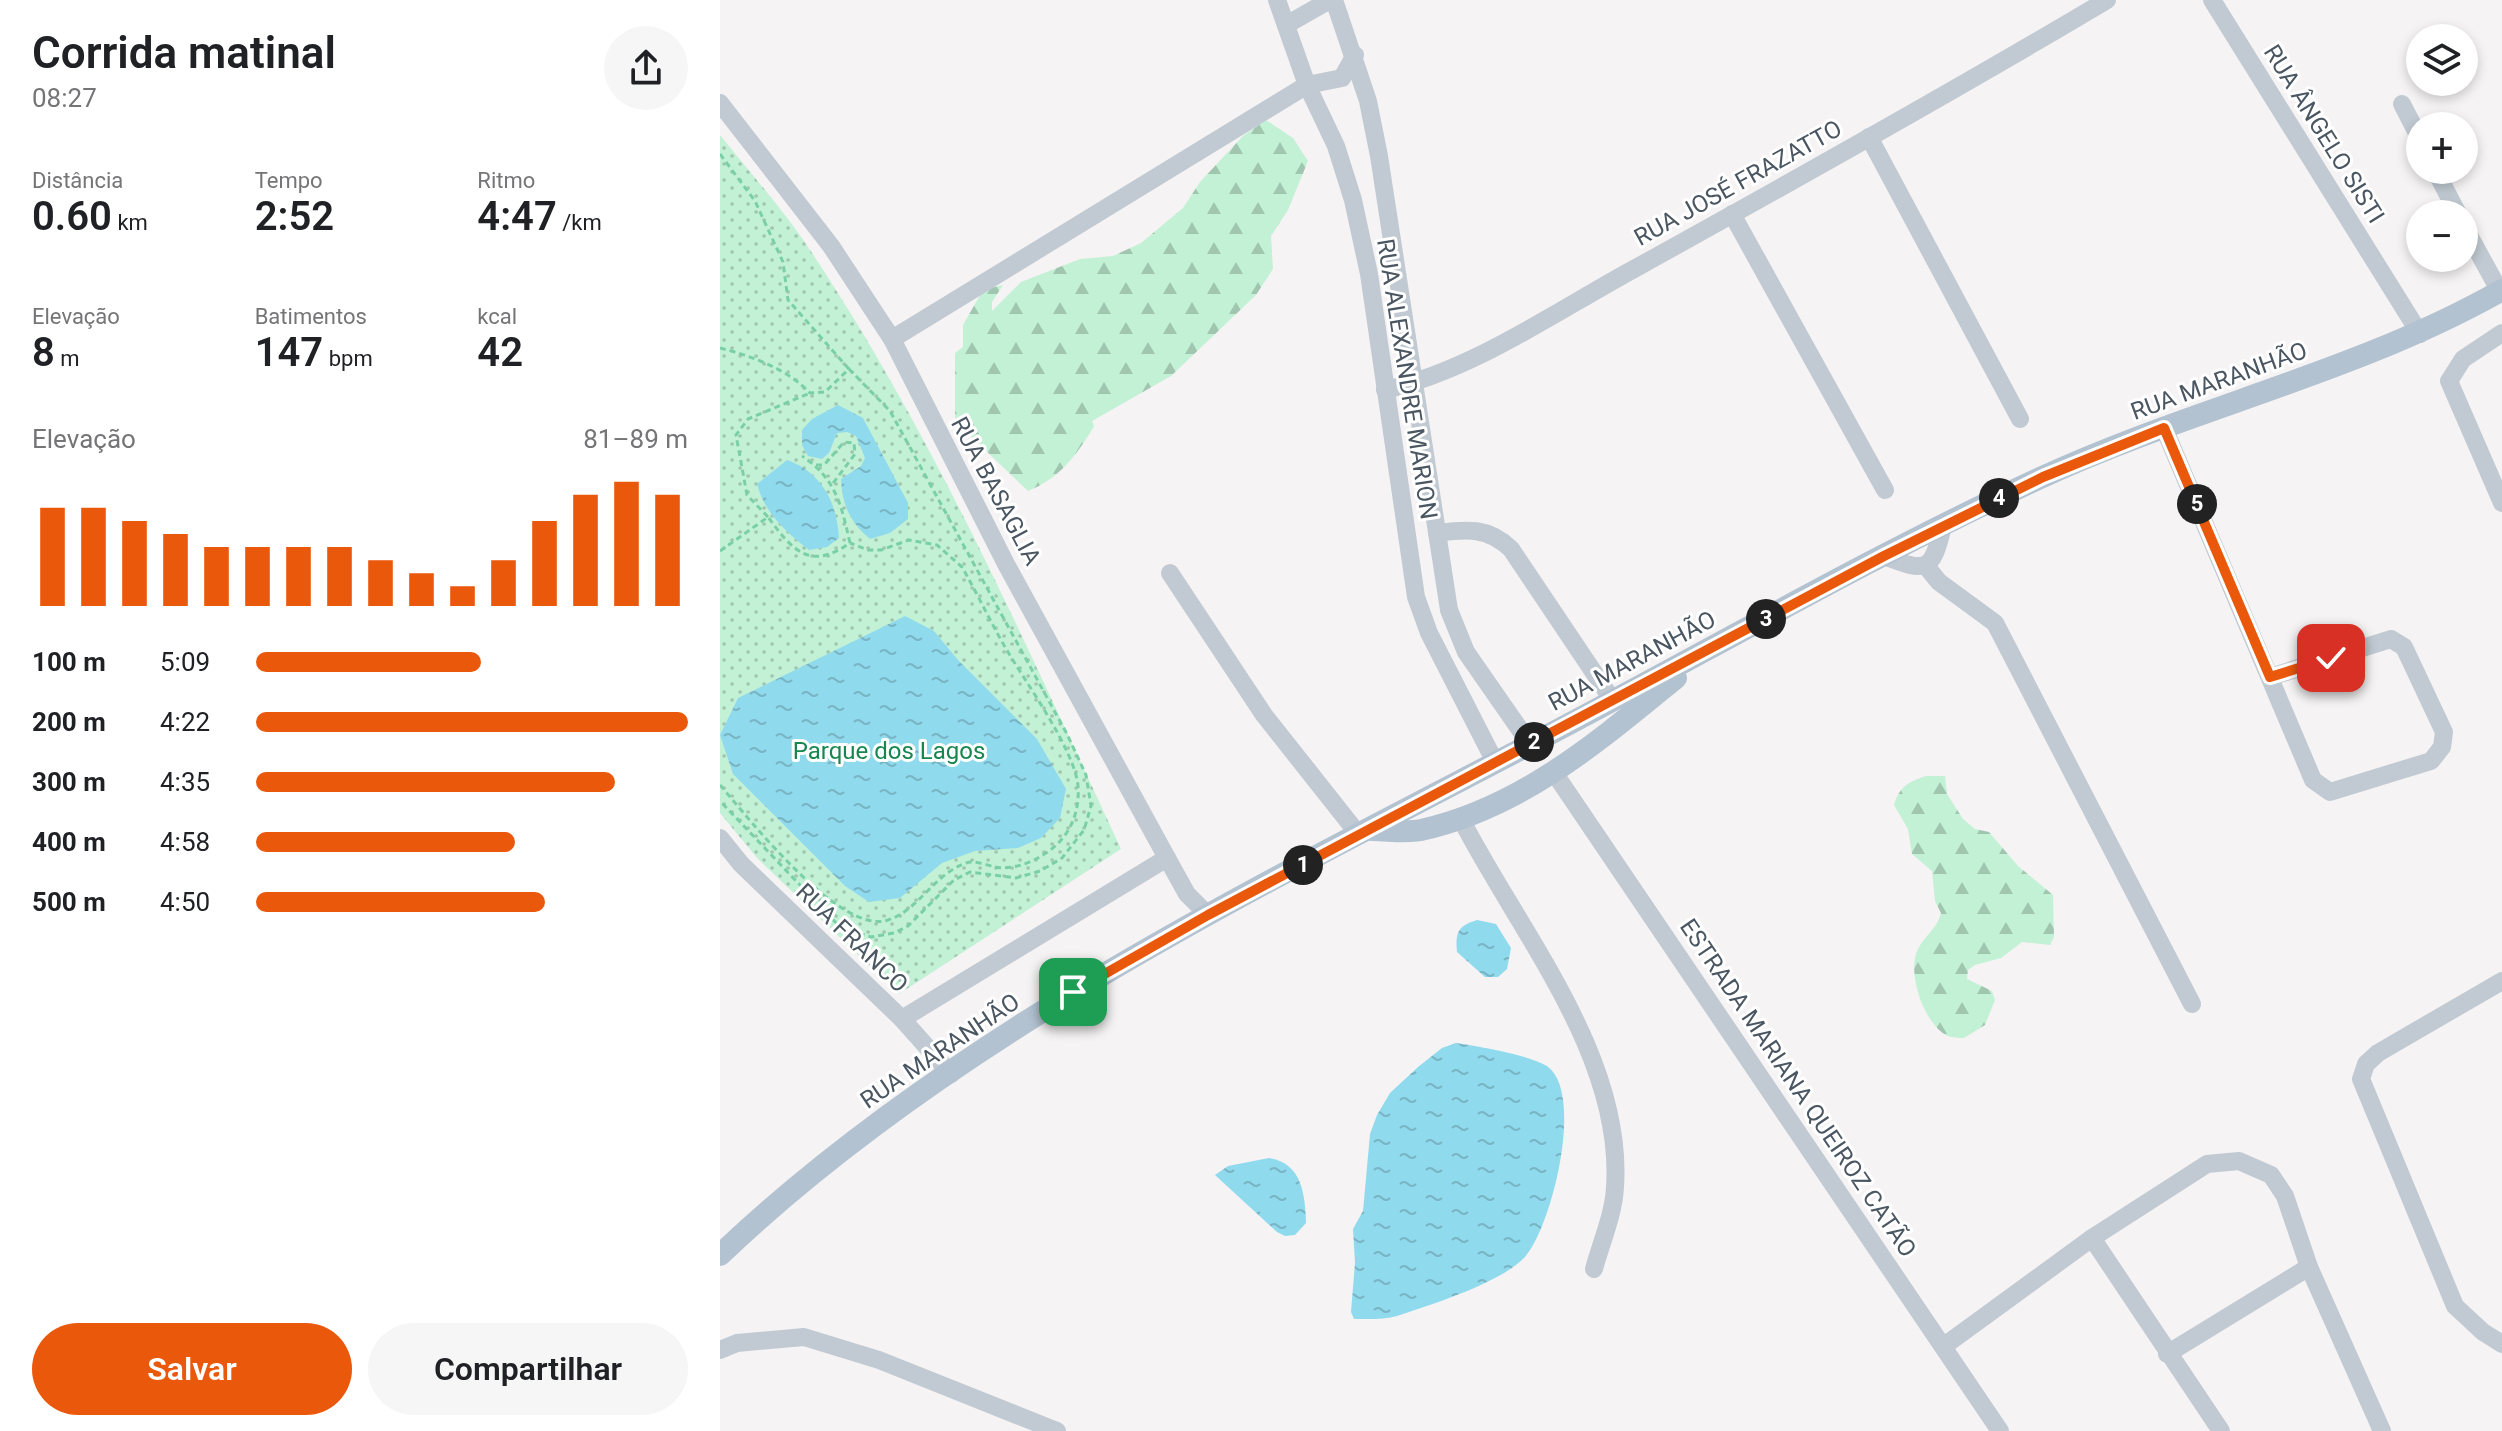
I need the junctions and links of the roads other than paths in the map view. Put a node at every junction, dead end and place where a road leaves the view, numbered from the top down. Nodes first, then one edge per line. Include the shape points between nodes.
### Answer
1 (1277, 0) edge
2 (1332, 0) edge
3 (2212, 0) edge
4 (2099, 2) edge
5 (1286, 25) junction
6 (1355, 55) junction
7 (1307, 85) junction
8 (720, 103) edge
9 (2402, 104) dead end
10 (2406, 112) edge
11 (1869, 137) junction
12 (1732, 214) junction
13 (2478, 251) edge
14 (2501, 291) edge
15 (2502, 333) edge
16 (2420, 334) junction
17 (892, 339) junction
18 (1415, 383) junction
19 (1385, 390) junction
20 (2020, 419) dead end
21 (2164, 428) junction
22 (1885, 490) dead end
23 (2502, 503) edge
24 (1943, 526) junction
25 (1437, 533) junction
26 (1884, 556) junction
27 (1926, 566) junction
28 (1170, 573) dead end
29 (1714, 646) junction
30 (2270, 677) junction
31 (1613, 701) junction
32 (1530, 744) junction
33 (1495, 762) junction
34 (1555, 774) junction
35 (1519, 793) junction
36 (1460, 817) junction
37 (1364, 832) junction
38 (720, 838) edge
39 (1167, 858) junction
40 (1208, 915) junction
41 (2502, 981) edge
42 (2192, 1004) dead end
43 (902, 1019) junction
44 (951, 1074) junction
45 (2092, 1238) junction
46 (720, 1255) edge
47 (2309, 1267) junction
48 (1594, 1269) dead end
49 (2502, 1344) edge
50 (1944, 1346) junction
51 (720, 1350) edge
52 (2167, 1354) junction
53 (1057, 1431) edge
54 (2000, 1431) edge
55 (2221, 1431) edge
56 (2382, 1431) edge

1 - 5 street, RUA ALEXANDRE MARION
2 - 5 street
2 - 6 street, RUA ALEXANDRE MARION
3 - 16 street, RUA ÂNGELO SISTI
4 - 11 street, RUA JOSÉ FRAZATTO
5 - 7 street, RUA ALEXANDRE MARION
6 - 7 street via 1342,78
6 - 18 street, RUA ALEXANDRE MARION via 1379,156
7 - 17 street
7 - 19 street, RUA ALEXANDRE MARION via 1336,146 1353,200
8 - 17 street, RUA BASAGLIA via 831,246
9 - 10 street
11 - 12 street, RUA JOSÉ FRAZATTO
11 - 20 street
12 - 18 street, RUA JOSÉ FRAZATTO via 1475,356
12 - 22 street
13 - 14 street
14 - 16 main road, RUA MARANHÃO
15 - 23 street via 2463,359 2449,381
16 - 21 main road, RUA MARANHÃO
17 - 39 street, RUA BASAGLIA via 1006,564
18 - 19 street, RUA JOSÉ FRAZATTO
18 - 25 street, RUA ALEXANDRE MARION
19 - 33 street, RUA ALEXANDRE MARION via 1416,597
21 - 24 main road, RUA MARANHÃO via 2043,477
21 - 30 street
24 - 26 main road, RUA MARANHÃO
24 - 27 street via 1937,553
25 - 31 street via 1495,534 1511,549
25 - 32 street, RUA ALEXANDRE MARION via 1449,610 1466,652
26 - 27 street via 1918,569
26 - 29 main road, RUA MARANHÃO
27 - 42 street via 1939,582 1995,623
28 - 37 street via 1264,715
29 - 31 main road, RUA MARANHÃO
29 - 34 main road
30 - 30 street via 2313,780 2330,792 2431,761 2442,747 2444,732 2404,647 2391,639
31 - 32 main road, RUA MARANHÃO
32 - 33 main road, RUA MARANHÃO
32 - 34 main road
33 - 35 main road
33 - 37 main road, RUA MARANHÃO
34 - 35 main road
34 - 50 street, ESTRADA MARIANA QUEIROZ CATÃO
35 - 36 main road
36 - 37 main road via 1419,830
36 - 48 street via 1582,1032 1613,1126 1615,1189
37 - 40 main road, RUA MARANHÃO
38 - 43 street, RUA FRANCO
39 - 40 street, RUA BASAGLIA via 1187,894
39 - 43 street
40 - 44 main road, RUA MARANHÃO via 1073,992
41 - 49 street via 2378,1053 2366,1064 2361,1079 2455,1306
43 - 44 street, RUA FRANCO
44 - 46 main road, RUA MARANHÃO via 826,1162
45 - 47 street via 2207,1164 2239,1161 2271,1175 2285,1196
45 - 50 street
45 - 52 street
47 - 52 street
47 - 56 street
50 - 54 street, ESTRADA MARIANA QUEIROZ CATÃO
51 - 53 street via 737,1343 804,1337 879,1360
52 - 55 street

